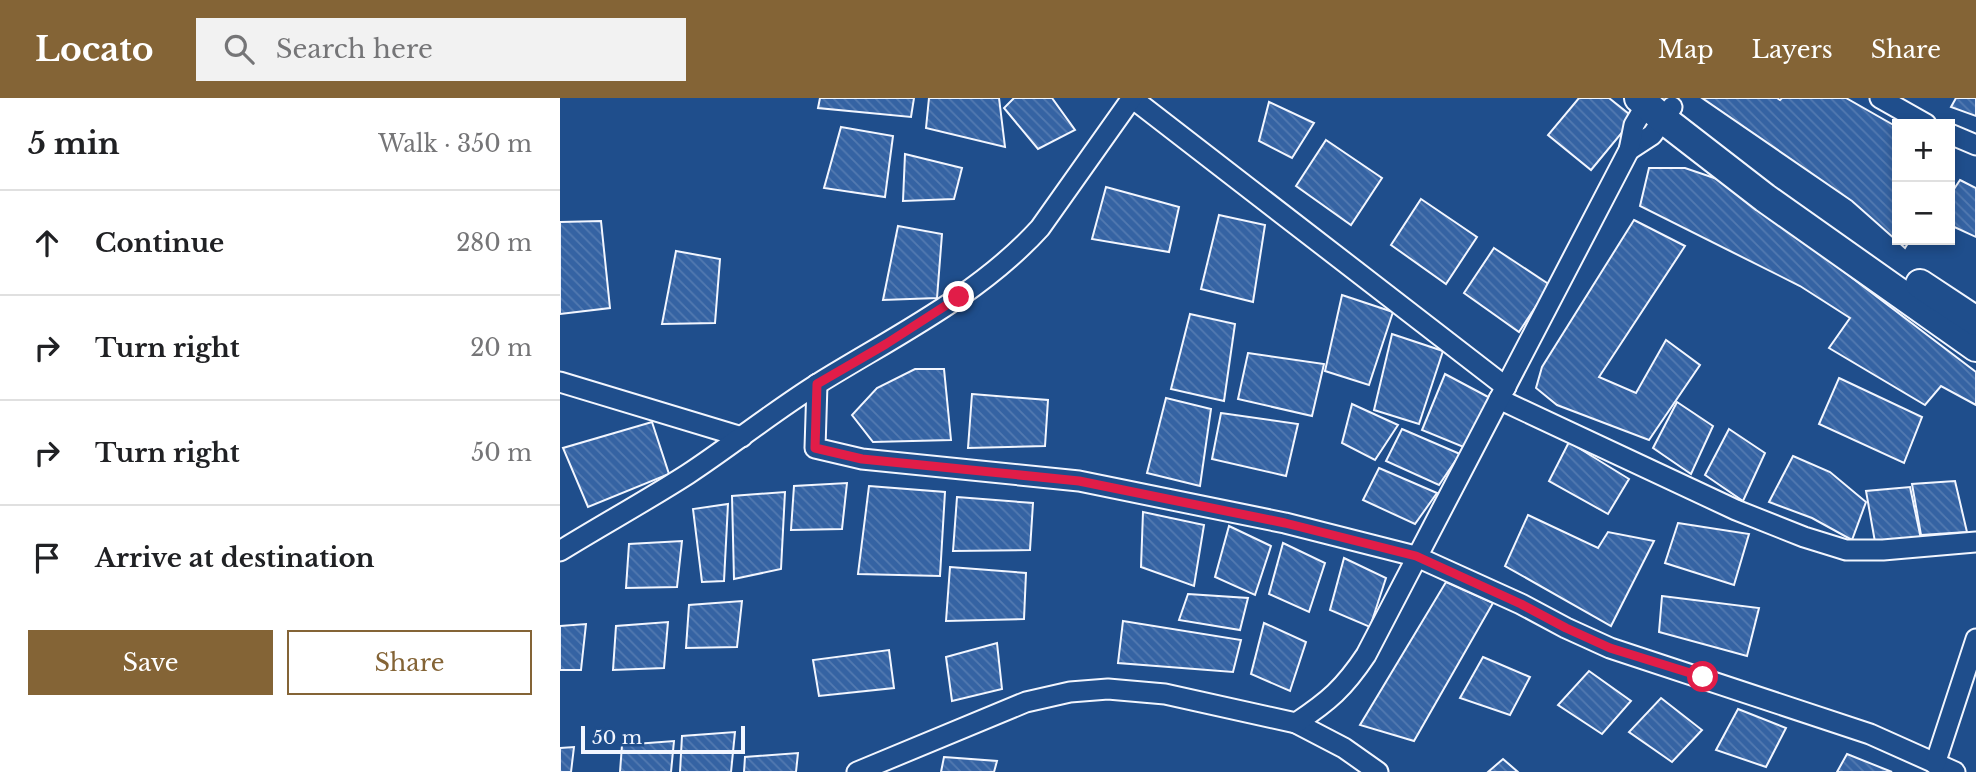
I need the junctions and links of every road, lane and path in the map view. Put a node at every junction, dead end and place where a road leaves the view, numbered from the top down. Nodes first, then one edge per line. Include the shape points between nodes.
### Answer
1 (1132, 98) edge
2 (1880, 98) edge
3 (1655, 104) edge
4 (1917, 119) edge
5 (1955, 136) edge
6 (1976, 145) edge
7 (1976, 321) edge
8 (1976, 347) edge
9 (560, 382) edge
10 (817, 384) junction
11 (1503, 393) junction
12 (743, 436) junction
13 (1976, 542) edge
14 (560, 551) edge
15 (1416, 556) junction
16 (1976, 642) edge
17 (1296, 723) junction
18 (1935, 764) junction
19 (856, 772) edge
20 (1378, 772) edge
21 (1955, 772) edge

1 - 10 street via 1025,245 959,297
1 - 11 street
2 - 4 street
3 - 7 main road
3 - 8 main road via 1766,198
3 - 11 street via 1634,125 1629,150
5 - 6 street
9 - 12 street
10 - 12 street
10 - 15 street via 815,448 862,459 1079,481 1285,523
11 - 13 street via 1736,510 1804,537 1846,550
11 - 15 street
12 - 14 street
15 - 17 street via 1349,681
15 - 18 street via 1610,648 1870,734
16 - 18 street
17 - 19 street via 1165,694 1108,689 1070,692 1026,702
17 - 20 street
18 - 21 street

